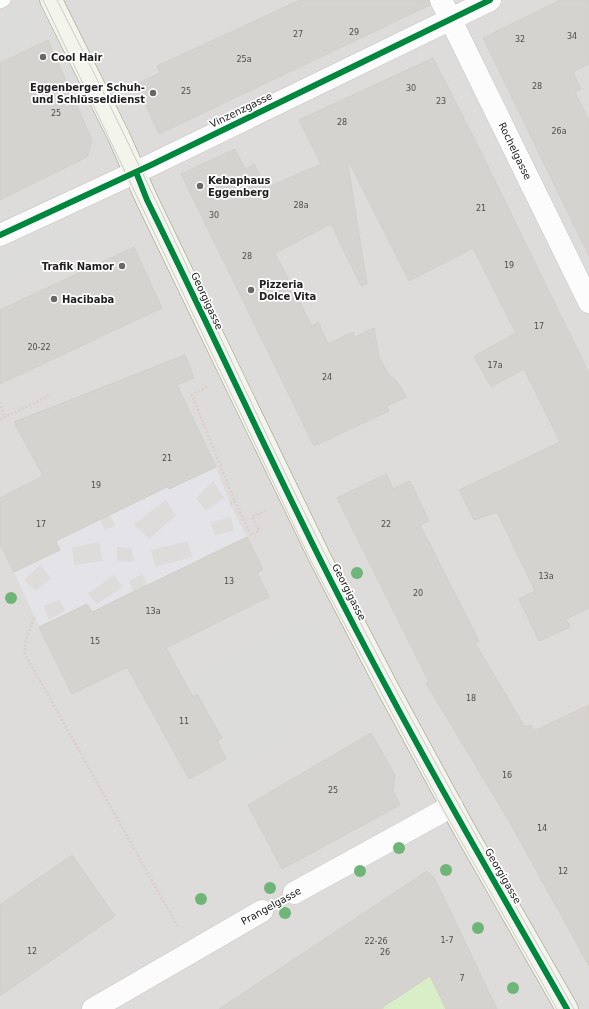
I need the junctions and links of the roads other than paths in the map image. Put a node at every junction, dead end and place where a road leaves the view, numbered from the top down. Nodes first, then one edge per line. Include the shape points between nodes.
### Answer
1 (4, 0) edge
2 (51, 0) edge
3 (490, 0) edge
4 (0, 2) edge
5 (446, 9) edge
6 (136, 172) junction
7 (0, 235) edge
8 (589, 302) edge
9 (452, 806) junction
10 (294, 893) dead end
11 (262, 911) dead end
12 (93, 1009) edge
13 (567, 1009) edge

1 - 4 lane
2 - 6 main road, Georgigasse
3 - 5 street, Vinzenzgasse
5 - 6 street, Vinzenzgasse
5 - 8 street, Rochelgasse
6 - 7 street, Vinzenzgasse
6 - 9 main road, Georgigasse via 147,200 319,556
9 - 10 street, Prangelgasse
9 - 13 main road, Georgigasse
11 - 12 street, Prangelgasse

